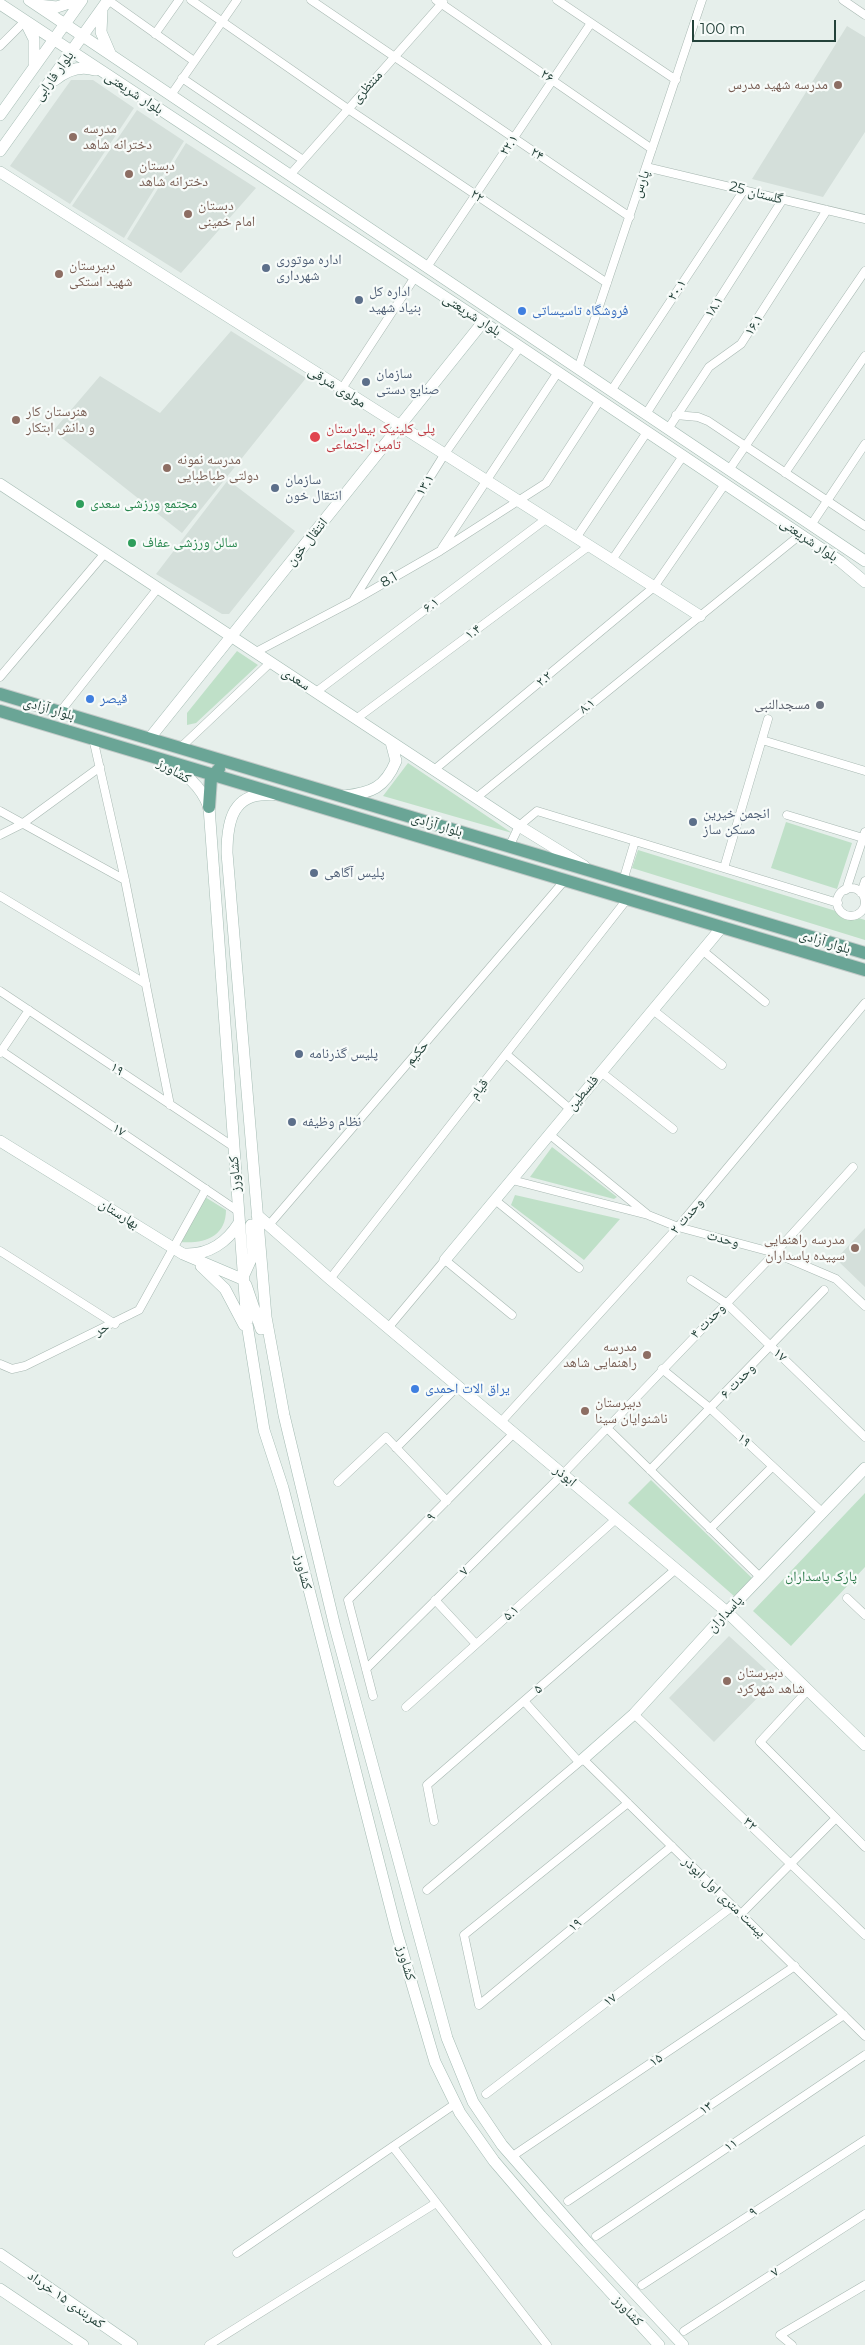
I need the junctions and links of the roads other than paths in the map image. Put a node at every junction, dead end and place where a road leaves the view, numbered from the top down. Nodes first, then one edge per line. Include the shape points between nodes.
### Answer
1 (78, 0) edge
2 (82, 0) edge
3 (179, 0) edge
4 (191, 0) edge
5 (237, 0) edge
6 (311, 0) edge
7 (557, 0) edge
8 (702, 0) edge
9 (843, 0) edge
10 (440, 1) edge
11 (35, 2) edge
12 (106, 3) edge
13 (0, 4) edge
14 (865, 15) edge
15 (26, 21) junction
16 (222, 22) junction
17 (591, 23) junction
18 (64, 24) junction
19 (155, 34) junction
20 (82, 36) junction
21 (53, 39) junction
22 (0, 46) edge
23 (71, 52) junction
24 (113, 56) junction
25 (395, 56) junction
26 (194, 61) junction
27 (33, 68) junction
28 (102, 72) junction
29 (182, 78) junction
30 (552, 80) junction
31 (676, 80) junction
32 (47, 85) junction
33 (171, 95) junction
34 (348, 109) junction
35 (0, 115) edge
36 (514, 138) junction
37 (652, 149) junction
38 (0, 151) edge
39 (303, 160) junction
40 (646, 166) junction
41 (0, 172) edge
42 (290, 175) junction
43 (744, 190) junction
44 (475, 195) junction
45 (783, 199) junction
46 (827, 210) junction
47 (630, 217) junction
48 (865, 219) edge
49 (381, 236) junction
50 (372, 249) junction
51 (427, 267) junction
52 (865, 271) edge
53 (415, 277) junction
54 (608, 283) junction
55 (484, 322) junction
56 (520, 347) junction
57 (865, 356) edge
58 (578, 368) junction
59 (558, 372) junction
60 (342, 390) junction
61 (611, 390) junction
62 (600, 400) junction
63 (646, 414) junction
64 (676, 416) junction
65 (400, 427) junction
66 (668, 428) junction
67 (647, 432) junction
68 (865, 444) edge
69 (746, 447) junction
70 (444, 455) junction
71 (682, 456) junction
72 (729, 470) junction
73 (785, 473) junction
74 (485, 480) junction
75 (0, 484) edge
76 (725, 484) junction
77 (518, 501) junction
78 (827, 501) junction
79 (546, 519) junction
80 (811, 525) junction
81 (865, 526) edge
82 (800, 535) junction
83 (576, 538) junction
84 (589, 546) junction
85 (440, 551) junction
86 (105, 553) junction
87 (612, 560) junction
88 (865, 561) edge
89 (863, 578) edge
90 (654, 587) junction
91 (158, 588) junction
92 (353, 601) junction
93 (700, 616) junction
94 (231, 636) junction
95 (256, 652) junction
96 (271, 662) junction
97 (0, 677) edge
98 (316, 692) junction
99 (0, 694) edge
100 (0, 710) edge
101 (60, 712) junction
102 (356, 719) junction
103 (768, 719) dead end
104 (93, 738) junction
105 (149, 739) junction
106 (762, 740) junction
107 (391, 742) junction
108 (180, 748) junction
109 (134, 750) junction
110 (100, 767) junction
111 (434, 770) junction
112 (865, 771) edge
113 (264, 773) junction
114 (213, 774) junction
115 (289, 796) junction
116 (342, 796) junction
117 (476, 798) junction
118 (209, 807) junction
119 (0, 811) edge
120 (787, 814) dead end
121 (22, 824) junction
122 (519, 826) junction
123 (0, 835) edge
124 (864, 835) edge
125 (635, 841) junction
126 (510, 847) junction
127 (227, 853) junction
128 (212, 854) junction
129 (724, 868) junction
130 (594, 872) junction
131 (125, 880) junction
132 (565, 880) junction
133 (623, 881) junction
134 (865, 881) edge
135 (846, 890) junction
136 (861, 893) junction
137 (0, 896) edge
138 (628, 898) junction
139 (838, 903) junction
140 (864, 911) edge
141 (722, 927) junction
142 (842, 946) junction
143 (702, 950) junction
144 (865, 953) edge
145 (837, 962) junction
146 (865, 970) edge
147 (146, 984) junction
148 (0, 991) edge
149 (240, 1000) junction
150 (222, 1001) junction
151 (765, 1002) dead end
152 (865, 1003) edge
153 (29, 1010) junction
154 (653, 1010) junction
155 (0, 1051) edge
156 (506, 1054) junction
157 (722, 1065) dead end
158 (601, 1072) junction
159 (170, 1105) junction
160 (570, 1109) junction
161 (673, 1129) dead end
162 (550, 1134) junction
163 (251, 1138) junction
164 (0, 1141) edge
165 (234, 1147) junction
166 (853, 1167) dead end
167 (512, 1180) junction
168 (206, 1189) junction
169 (495, 1200) junction
170 (238, 1210) junction
171 (257, 1215) junction
172 (648, 1215) junction
173 (239, 1223) junction
174 (269, 1225) junction
175 (678, 1227) junction
176 (0, 1251) edge
177 (178, 1251) junction
178 (775, 1254) junction
179 (445, 1260) junction
180 (579, 1268) dead end
181 (242, 1278) junction
182 (330, 1279) junction
183 (691, 1280) dead end
184 (824, 1290) dead end
185 (726, 1303) junction
186 (865, 1306) edge
187 (512, 1315) dead end
188 (115, 1324) junction
189 (388, 1328) junction
190 (249, 1334) junction
191 (771, 1346) junction
192 (0, 1364) edge
193 (662, 1369) junction
194 (458, 1386) junction
195 (711, 1409) junction
196 (284, 1415) junction
197 (501, 1422) junction
198 (607, 1428) junction
199 (514, 1433) junction
200 (865, 1437) edge
201 (396, 1448) junction
202 (772, 1467) junction
203 (865, 1468) edge
204 (650, 1470) junction
205 (563, 1474) junction
206 (338, 1482) dead end
207 (447, 1501) junction
208 (824, 1513) junction
209 (616, 1519) junction
210 (710, 1529) junction
211 (676, 1569) junction
212 (760, 1577) junction
213 (327, 1593) junction
214 (310, 1598) junction
215 (847, 1598) dead end
216 (435, 1600) junction
217 (727, 1612) junction
218 (865, 1615) edge
219 (476, 1644) junction
220 (366, 1669) junction
221 (808, 1690) junction
222 (373, 1696) dead end
223 (524, 1701) junction
224 (406, 1707) dead end
225 (634, 1714) junction
226 (865, 1745) edge
227 (581, 1760) junction
228 (628, 1803) junction
229 (836, 1818) junction
230 (434, 1821) dead end
231 (672, 1846) junction
232 (865, 1847) edge
233 (792, 1864) junction
234 (427, 1890) dead end
235 (733, 1906) junction
236 (741, 1914) junction
237 (865, 1935) edge
238 (795, 1966) junction
239 (844, 2015) junction
240 (865, 2036) edge
241 (865, 2055) edge
242 (486, 2094) dead end
243 (455, 2104) junction
244 (865, 2140) edge
245 (392, 2146) junction
246 (517, 2153) dead end
247 (568, 2201) dead end
248 (436, 2203) junction
249 (865, 2214) edge
250 (596, 2236) dead end
251 (237, 2253) dead end
252 (0, 2254) edge
253 (865, 2284) edge
254 (642, 2285) dead end
255 (0, 2289) edge
256 (684, 2330) dead end
257 (83, 2345) edge
258 (132, 2345) edge
259 (209, 2345) edge
260 (546, 2345) edge
261 (659, 2345) edge
262 (683, 2345) edge
263 (792, 2345) edge

1 - 11 main road via 57,7
2 - 18 main road, بلوار فارابی
3 - 19 street
4 - 16 street, ۲۲
5 - 16 street
6 - 25 street, ۲۴
7 - 17 street
8 - 31 street, پارس
9 - 14 street
10 - 25 street, منتظری
10 - 30 street, ۲۶
11 - 18 main road, بلوار شریعتی
12 - 19 street
12 - 20 main road, بلوار فارابی
12 - 24 main road via 100,19 101,32
13 - 15 main road, بلوار شریعتی
15 - 21 main road, بلوار شریعتی
15 - 22 street
15 - 27 main road via 35,44
16 - 26 street
16 - 34 street, ۲۲
17 - 30 street, ۲۲.۱
17 - 31 street
18 - 20 main road, بلوار شریعتی
18 - 21 main road, بلوار فارابی
19 - 26 street
20 - 23 main road, بلوار فارابی
20 - 24 main road, بلوار شریعتی
21 - 23 main road, بلوار شریعتی
21 - 27 main road, بلوار فارابی
23 - 28 main road, بلوار شریعتی
23 - 32 main road, بلوار فارابی
24 - 28 main road via 101,53 95,58
24 - 33 main road, بلوار شریعتی
25 - 34 street, منتظری
25 - 36 street, ۲۴
26 - 29 street
27 - 35 main road, بلوار فارابی
28 - 32 main road via 80,68 64,73
28 - 50 main road, بلوار شریعتی
29 - 33 street
29 - 39 street
30 - 36 street, ۲۲.۱
30 - 37 street, ۲۶
31 - 37 street, پارس
32 - 38 main road, بلوار فارابی
33 - 42 main road, بلوار شریعتی
34 - 39 street, منتظری
34 - 44 street, ۲۲
36 - 44 street, ۲۲.۱
36 - 47 street, ۲۴
37 - 40 street, پارس
39 - 42 street, منتظری
40 - 43 street, گلستان 25
40 - 47 street, پارس
41 - 60 main road, مولوی شرقی
42 - 49 main road, بلوار شریعتی
43 - 45 street, گلستان 25
43 - 61 street, ۲۰.۱
44 - 51 street, ۲۲.۱
44 - 54 street, ۲۲
45 - 46 street, گلستان 25
45 - 63 street, ۱۸.۱
46 - 48 street, گلستان 25
46 - 64 street, ۱۶.۱ via 741,344 709,367
47 - 54 street, پارس
49 - 50 main road
49 - 51 main road, بلوار شریعتی
50 - 53 main road, بلوار شریعتی
51 - 58 main road, بلوار شریعتی
52 - 69 street
53 - 55 main road, بلوار شریعتی
53 - 60 street
54 - 58 street, پارس
55 - 56 main road, بلوار شریعتی
55 - 65 main road, انتقال خون
56 - 59 main road, بلوار شریعتی
56 - 70 street, ۱۳.۱
57 - 73 street
58 - 61 main road, بلوار شریعتی
59 - 62 main road, بلوار شریعتی
59 - 74 street
60 - 65 main road, مولوی شرقی
61 - 63 main road, بلوار شریعتی
62 - 67 main road, بلوار شریعتی
62 - 77 street, 8.1 via 546,483
63 - 66 main road, بلوار شریعتی
64 - 66 street, ۱۶.۱
64 - 69 street via 708,421
65 - 70 main road, مولوی شرقی
65 - 94 main road, انتقال خون
66 - 72 main road, بلوار شریعتی
67 - 71 main road, بلوار شریعتی
67 - 83 street
68 - 78 street
69 - 72 street
69 - 73 street
70 - 74 main road, مولوی شرقی
70 - 92 street, ۱۳.۱
71 - 76 main road, بلوار شریعتی
71 - 87 street
72 - 80 main road, بلوار شریعتی
73 - 78 street
74 - 77 main road, مولوی شرقی
74 - 85 street
75 - 86 main road, سعدی
76 - 82 main road, بلوار شریعتی
76 - 90 street
77 - 79 main road, مولوی شرقی
77 - 85 street, 8.1
78 - 80 street
78 - 81 street
79 - 83 main road, مولوی شرقی
79 - 98 street, ۶.۱
80 - 88 main road, بلوار شریعتی
82 - 89 main road, بلوار شریعتی
82 - 93 street, ۸.۱
83 - 84 main road, مولوی شرقی
84 - 87 main road, مولوی شرقی
84 - 102 street, ۱.۴
85 - 92 street, 8.1
86 - 91 main road, سعدی
86 - 97 street
87 - 90 main road, مولوی شرقی
90 - 93 main road, مولوی شرقی
90 - 111 street, ۲.۲
91 - 94 main road, سعدی
91 - 101 street
92 - 95 street, 8.1
93 - 117 street, ۸.۱
94 - 95 main road, سعدی
94 - 105 main road, انتقال خون
95 - 96 main road, سعدی
96 - 98 main road, سعدی
96 - 108 street
98 - 102 main road, سعدی
99 - 101 main road, بلوار آزادی
100 - 104 main road, بلوار آزادی
101 - 105 main road, بلوار آزادی
102 - 107 main road, سعدی
103 - 106 street
104 - 109 main road, بلوار آزادی
104 - 110 street
105 - 108 main road, بلوار آزادی
106 - 112 street
106 - 129 street
107 - 111 main road, سعدی
107 - 116 main road via 396,761 386,779 370,792
108 - 113 main road, بلوار آزادی
109 - 114 main road, بلوار آزادی
109 - 118 main road, کشاورز via 173,767 192,780 202,790
110 - 121 street
110 - 131 street
111 - 117 main road, سعدی
113 - 114 main road via 256,775 226,767
113 - 116 main road, بلوار آزادی
114 - 115 main road, بلوار آزادی
114 - 118 main road
115 - 127 main road, کشاورز via 255,795 235,808 227,830
115 - 132 main road, بلوار آزادی
116 - 126 main road, بلوار آزادی
117 - 122 main road, سعدی
118 - 128 main road, کشاورز
119 - 121 street
120 - 124 street
121 - 123 street
121 - 131 street
122 - 125 street via 537,812
122 - 126 street
122 - 130 main road, سعدی
124 - 135 street
125 - 129 street
125 - 133 street
126 - 130 main road, بلوار آزادی
127 - 128 main road
127 - 149 main road, کشاورز
128 - 150 main road, کشاورز
129 - 139 street
130 - 133 main road, بلوار آزادی
131 - 147 street
132 - 138 main road, بلوار آزادی
132 - 174 street, حکیم
133 - 142 main road, بلوار آزادی
134 - 136 street
135 - 136 street via 854,889
135 - 139 street
136 - 140 street
137 - 147 street
138 - 141 main road, بلوار آزادی
138 - 156 street, قیام
139 - 140 street via 840,910 847,915
141 - 143 main road, فلسطین
141 - 145 main road, بلوار آزادی
142 - 144 main road, بلوار آزادی
142 - 145 main road
143 - 151 street
143 - 154 main road, فلسطین
145 - 146 main road, بلوار آزادی
147 - 159 street
148 - 153 street, ۱۹
149 - 150 main road
149 - 163 main road, کشاورز
150 - 165 main road, کشاورز
152 - 175 street, وحدت ۲
153 - 155 street
153 - 159 street, ۱۹
154 - 157 street
154 - 158 main road, فلسطین
155 - 168 street, ۱۷
156 - 160 street
156 - 182 street, قیام
158 - 160 main road, فلسطین
158 - 161 street
159 - 165 street, ۱۹
160 - 162 main road, فلسطین
162 - 167 main road, فلسطین
162 - 172 street
163 - 171 main road, کشاورز
163 - 181 main road via 247,1164 253,1255
164 - 177 main road, بهارستان
165 - 170 main road, کشاورز
166 - 178 street, وحدت ۴
167 - 169 main road, فلسطین
167 - 172 street, وحدت
168 - 170 street, ۱۷
168 - 177 street
169 - 179 main road, فلسطین
169 - 180 street
170 - 173 main road, کشاورز
171 - 174 main road, ابوذر
171 - 196 main road, کشاورز via 266,1317
172 - 175 street, وحدت
173 - 177 main road via 217,1246 201,1253
173 - 181 main road, کشاورز
174 - 182 main road, ابوذر
175 - 178 street, وحدت
175 - 197 street, وحدت ۲
176 - 188 street
177 - 181 main road, بهارستان
177 - 188 street, حر via 139,1310
177 - 190 main road via 205,1268 225,1289
178 - 185 street, وحدت ۴
178 - 186 street, وحدت via 836,1278
179 - 187 street
179 - 189 street
181 - 190 main road, کشاورز
181 - 196 main road via 256,1310
182 - 189 main road, ابوذر
183 - 185 street, ۱۷
184 - 191 street, وحدت ۶
185 - 191 street, ۱۷
185 - 193 street, وحدت ۴
188 - 192 street, حر via 25,1366 12,1369
189 - 194 main road, ابوذر
190 - 214 main road, کشاورز via 264,1430 283,1488
191 - 195 street, وحدت ۶
191 - 200 street, ۱۷
193 - 195 street, ۱۹
193 - 198 street, وحدت ۴
194 - 197 main road, ابوذر
194 - 201 street
195 - 202 street, ۱۹
195 - 204 street, وحدت ۶
196 - 213 main road, کشاورز
197 - 199 main road, ابوذر
198 - 204 street
198 - 205 street, وحدت ۴
199 - 205 main road, ابوذر
199 - 207 street, ۹
201 - 206 street via 386,1438
201 - 207 street
202 - 208 street, ۱۹
202 - 210 street
203 - 208 main road, پاسداران
204 - 210 street
205 - 209 main road, ابوذر
205 - 216 street, ۷
207 - 220 street, ۹ via 348,1600
208 - 212 main road, پاسداران
209 - 211 main road, ابوذر
209 - 219 street, ۵.۱
210 - 212 street
211 - 217 main road, ابوذر
211 - 223 street, ۵
212 - 217 main road, پاسداران
213 - 214 main road
213 - 262 main road, کشاورز via 437,2004 473,2102 484,2121 528,2176
214 - 243 main road, کشاورز via 427,2039
215 - 218 street
216 - 219 street
216 - 220 street, ۷
217 - 221 main road, ابوذر
217 - 225 main road, پاسداران
219 - 224 street, ۵.۱
220 - 222 street
221 - 226 main road, ابوذر
221 - 229 street via 760,1742
223 - 227 street, بیست متری اول ابوذر
223 - 230 street, ۵ via 427,1785
225 - 227 main road, پاسداران
225 - 233 street, ۳۲
227 - 228 street, بیست متری اول ابوذر
227 - 234 street
228 - 231 street, بیست متری اول ابوذر
228 - 231 street, ۱۹ via 464,1936 479,2005
229 - 232 street
229 - 233 street
231 - 235 street, بیست متری اول ابوذر
233 - 236 street
233 - 237 street, ۳۲
235 - 236 street, بیست متری اول ابوذر
235 - 242 street, ۱۷
236 - 238 street, بیست متری اول ابوذر
238 - 239 street, بیست متری اول ابوذر
238 - 246 street, ۱۵
239 - 240 street, بیست متری اول ابوذر
239 - 247 street, ۱۳
241 - 250 street, ۱۱
243 - 245 street
243 - 261 main road, کشاورز via 494,2161
244 - 254 street, ۹
245 - 248 street
245 - 251 street
248 - 259 street
248 - 260 street
249 - 256 street, ۷
252 - 258 main road, کمربندی ۱۵ خرداد
253 - 263 street via 780,2335
255 - 257 main road, کمربندی ۱۵ خرداد

